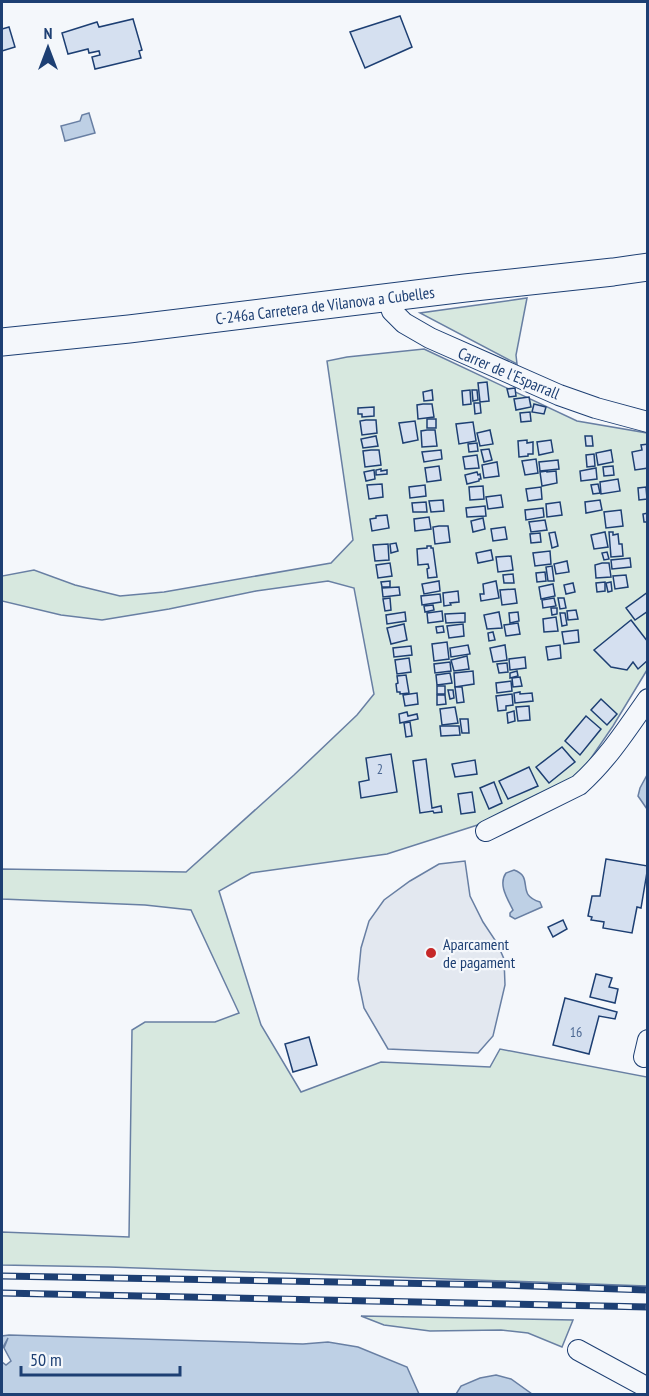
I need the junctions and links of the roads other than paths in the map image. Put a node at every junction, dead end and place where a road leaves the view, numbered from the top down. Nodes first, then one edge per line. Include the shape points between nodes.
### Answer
1 (648, 267) edge
2 (388, 298) junction
3 (2, 342) edge
4 (648, 422) edge
5 (648, 699) edge
6 (486, 831) dead end
7 (578, 1350) dead end
8 (648, 1388) edge

1 - 2 main road, C-246a Carretera de Vilanova a Cubelles
2 - 3 main road, C-246a Carretera de Vilanova a Cubelles
2 - 4 street, Carrer de l'Esparrall via 392,310 404,323 430,338 559,395
5 - 6 street via 616,746 579,785
7 - 8 street

